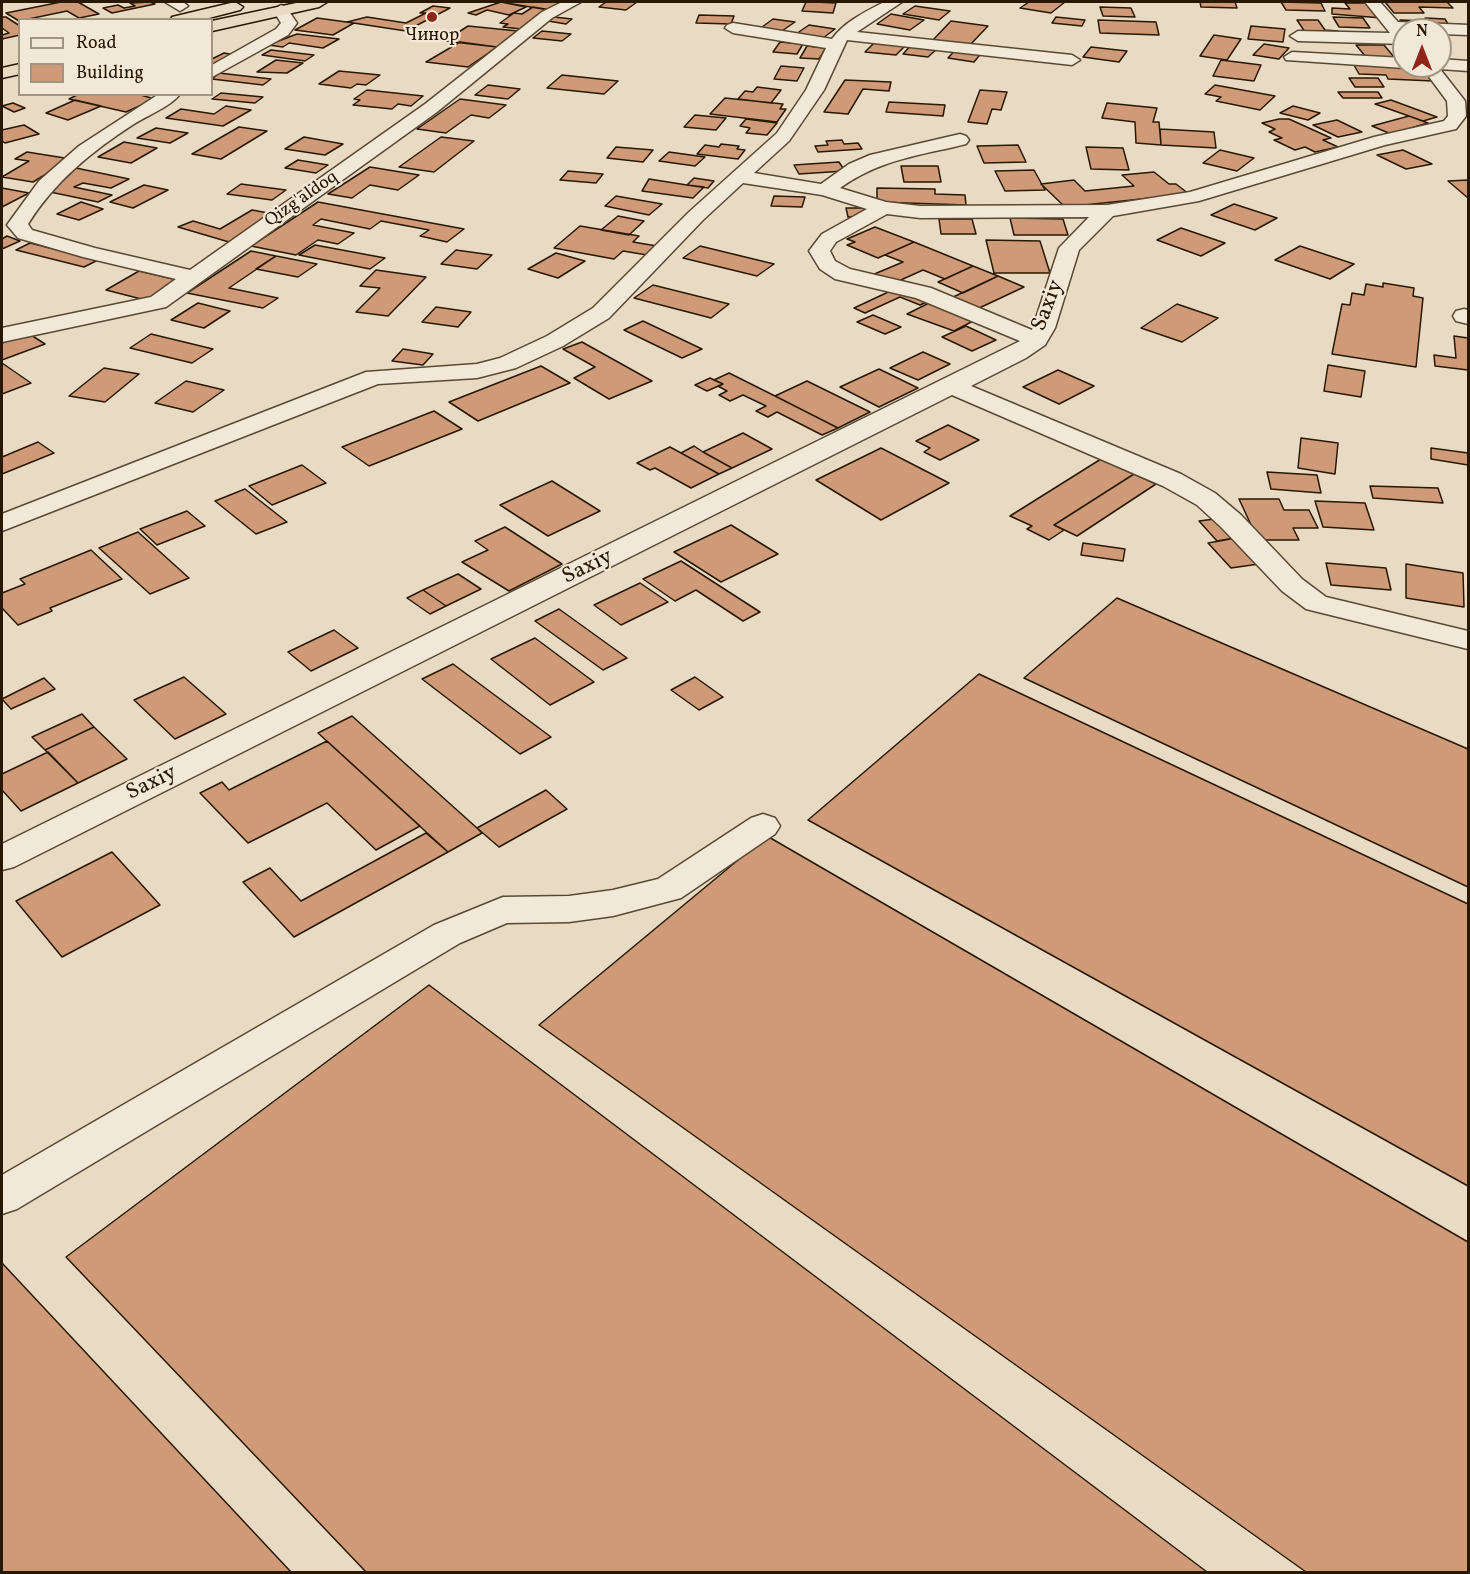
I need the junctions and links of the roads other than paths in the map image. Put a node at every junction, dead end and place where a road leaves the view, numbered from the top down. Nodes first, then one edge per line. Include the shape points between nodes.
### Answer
1 (260, 2) edge
2 (319, 2) edge
3 (573, 2) edge
4 (894, 2) edge
5 (1372, 2) edge
6 (177, 9) edge
7 (280, 10) junction
8 (1392, 25) edge
9 (213, 26) edge
10 (734, 28) dead end
11 (1468, 30) edge
12 (1452, 31) edge
13 (1392, 34) edge
14 (1298, 36) dead end
15 (840, 40) junction
16 (18, 54) edge
17 (1293, 57) dead end
18 (2, 58) edge
19 (1072, 60) dead end
20 (1392, 62) edge
21 (1452, 65) edge
22 (1468, 66) edge
23 (18, 70) edge
24 (213, 71) edge
25 (2, 74) edge
26 (1438, 78) edge
27 (169, 96) edge
28 (1450, 125) junction
29 (960, 140) dead end
30 (1465, 141) dead end
31 (739, 177) junction
32 (825, 190) junction
33 (884, 208) junction
34 (1107, 211) junction
35 (194, 277) junction
36 (2, 335) edge
37 (1037, 340) junction
38 (953, 387) junction
39 (2, 523) edge
40 (1468, 640) edge
41 (763, 826) dead end
42 (2, 858) edge
43 (2, 1196) edge

1 - 6 highway
2 - 7 highway
3 - 35 street, Qizg'aldoq via 547,15 431,108
4 - 15 street via 865,18
5 - 8 street
7 - 9 highway
7 - 24 street via 289,23 282,32
10 - 15 street
11 - 12 street
13 - 14 street
15 - 19 street
15 - 31 street via 815,90 783,137
16 - 18 highway
17 - 20 street
21 - 22 street
23 - 25 highway
26 - 28 street via 1456,101 1457,116
27 - 35 street via 112,129 87,149 39,195 17,225 25,234
28 - 30 street
28 - 34 street via 1380,141 1192,197
29 - 32 street via 877,159 856,168
31 - 32 street
31 - 39 street via 601,313 508,363 477,371 374,377
32 - 33 street
33 - 34 street via 920,212
33 - 37 street via 829,238 819,251 827,265 843,274 923,293
34 - 37 street, Saxiy via 1069,248
35 - 36 street, Qizg'aldoq via 158,302
37 - 38 street, Saxiy
38 - 40 street via 1172,480 1206,499 1292,585 1316,603
38 - 42 street, Saxiy
41 - 43 street via 669,889 569,909 503,910 447,934

